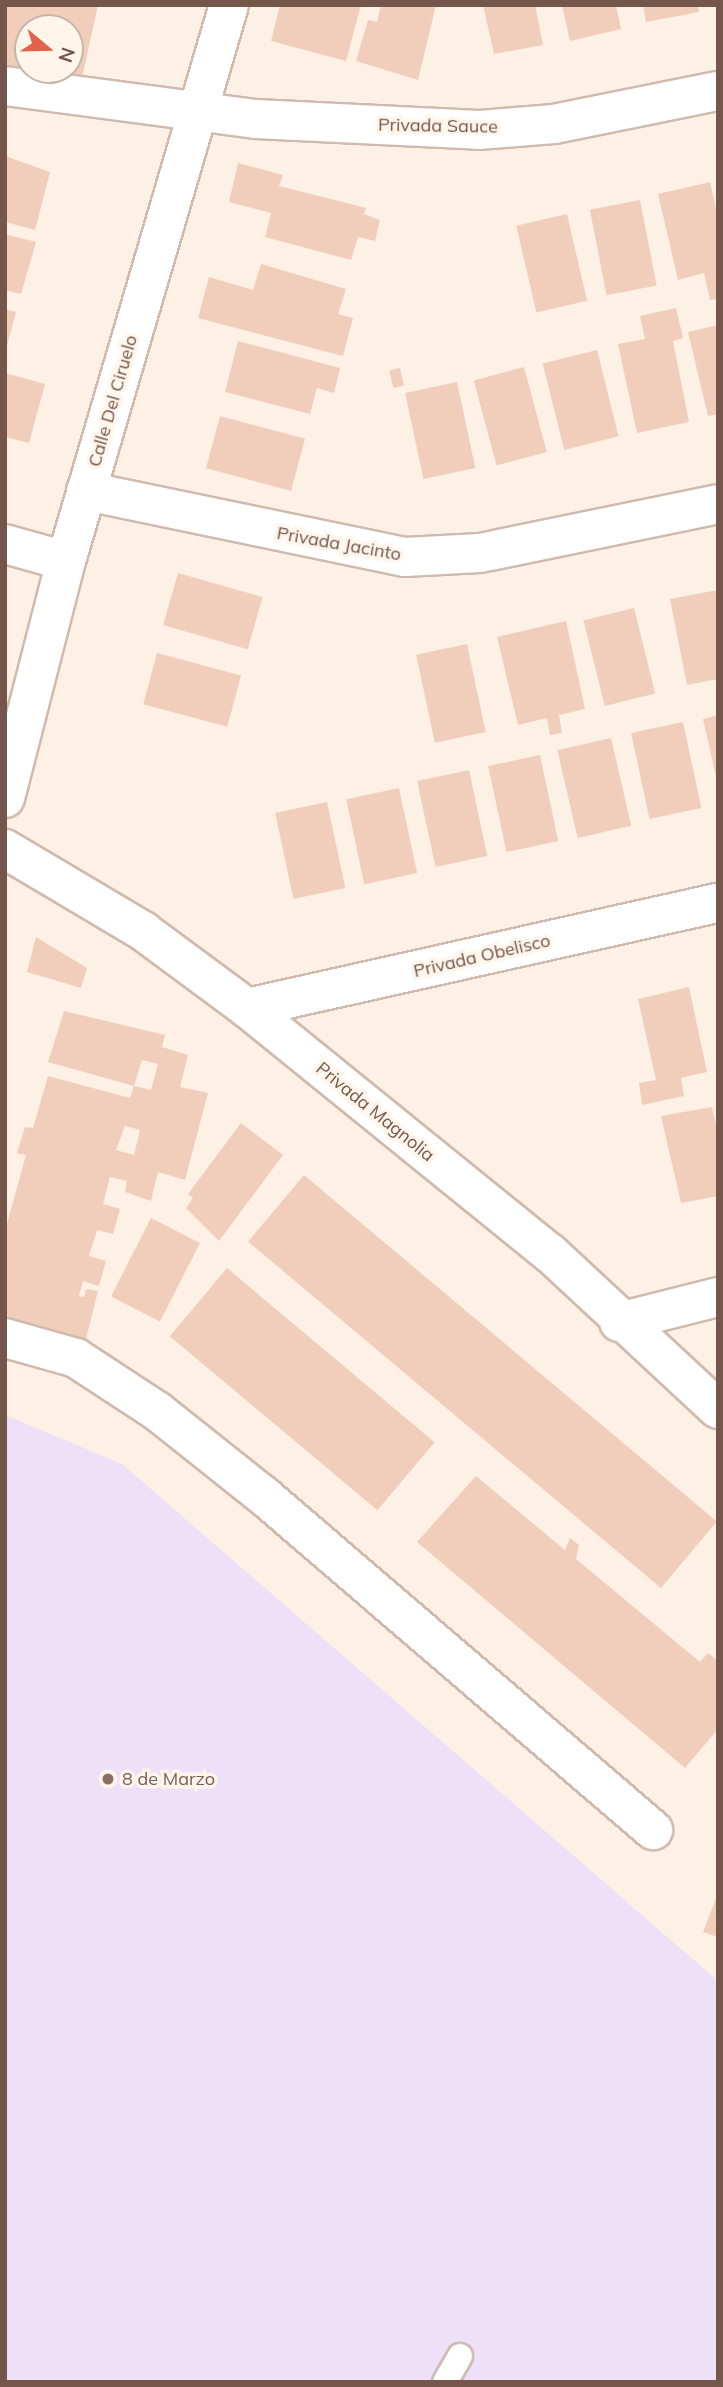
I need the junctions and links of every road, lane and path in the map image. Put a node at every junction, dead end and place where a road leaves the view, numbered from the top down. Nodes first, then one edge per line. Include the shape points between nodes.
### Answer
1 (229, 5) edge
2 (5, 86) edge
3 (718, 91) edge
4 (198, 111) junction
5 (86, 491) junction
6 (718, 504) edge
7 (5, 544) edge
8 (66, 561) junction
9 (5, 798) edge
10 (5, 849) edge
11 (718, 903) edge
12 (247, 1008) junction
13 (718, 1297) edge
14 (619, 1322) junction
15 (5, 1338) edge
16 (718, 1409) edge
17 (653, 1830) dead end
18 (460, 2356) dead end
19 (445, 2382) edge

1 - 4 street, Calle Del Ciruelo
2 - 4 street, Privada Sauce
3 - 4 street, Privada Sauce via 554,124 479,130 256,119
4 - 5 street, Calle Del Ciruelo
5 - 6 street, Privada Jacinto via 405,557 480,553
5 - 8 street, Calle Del Ciruelo
7 - 8 street
8 - 9 street, Calle Del Ciruelo
10 - 12 street, Privada Magnolia via 143,931
11 - 12 street, Privada Obelisco
12 - 14 street, Privada Magnolia via 550,1253
13 - 14 street
14 - 16 street, Privada Magnolia
15 - 17 street via 76,1358 157,1411 264,1496
18 - 19 lane

